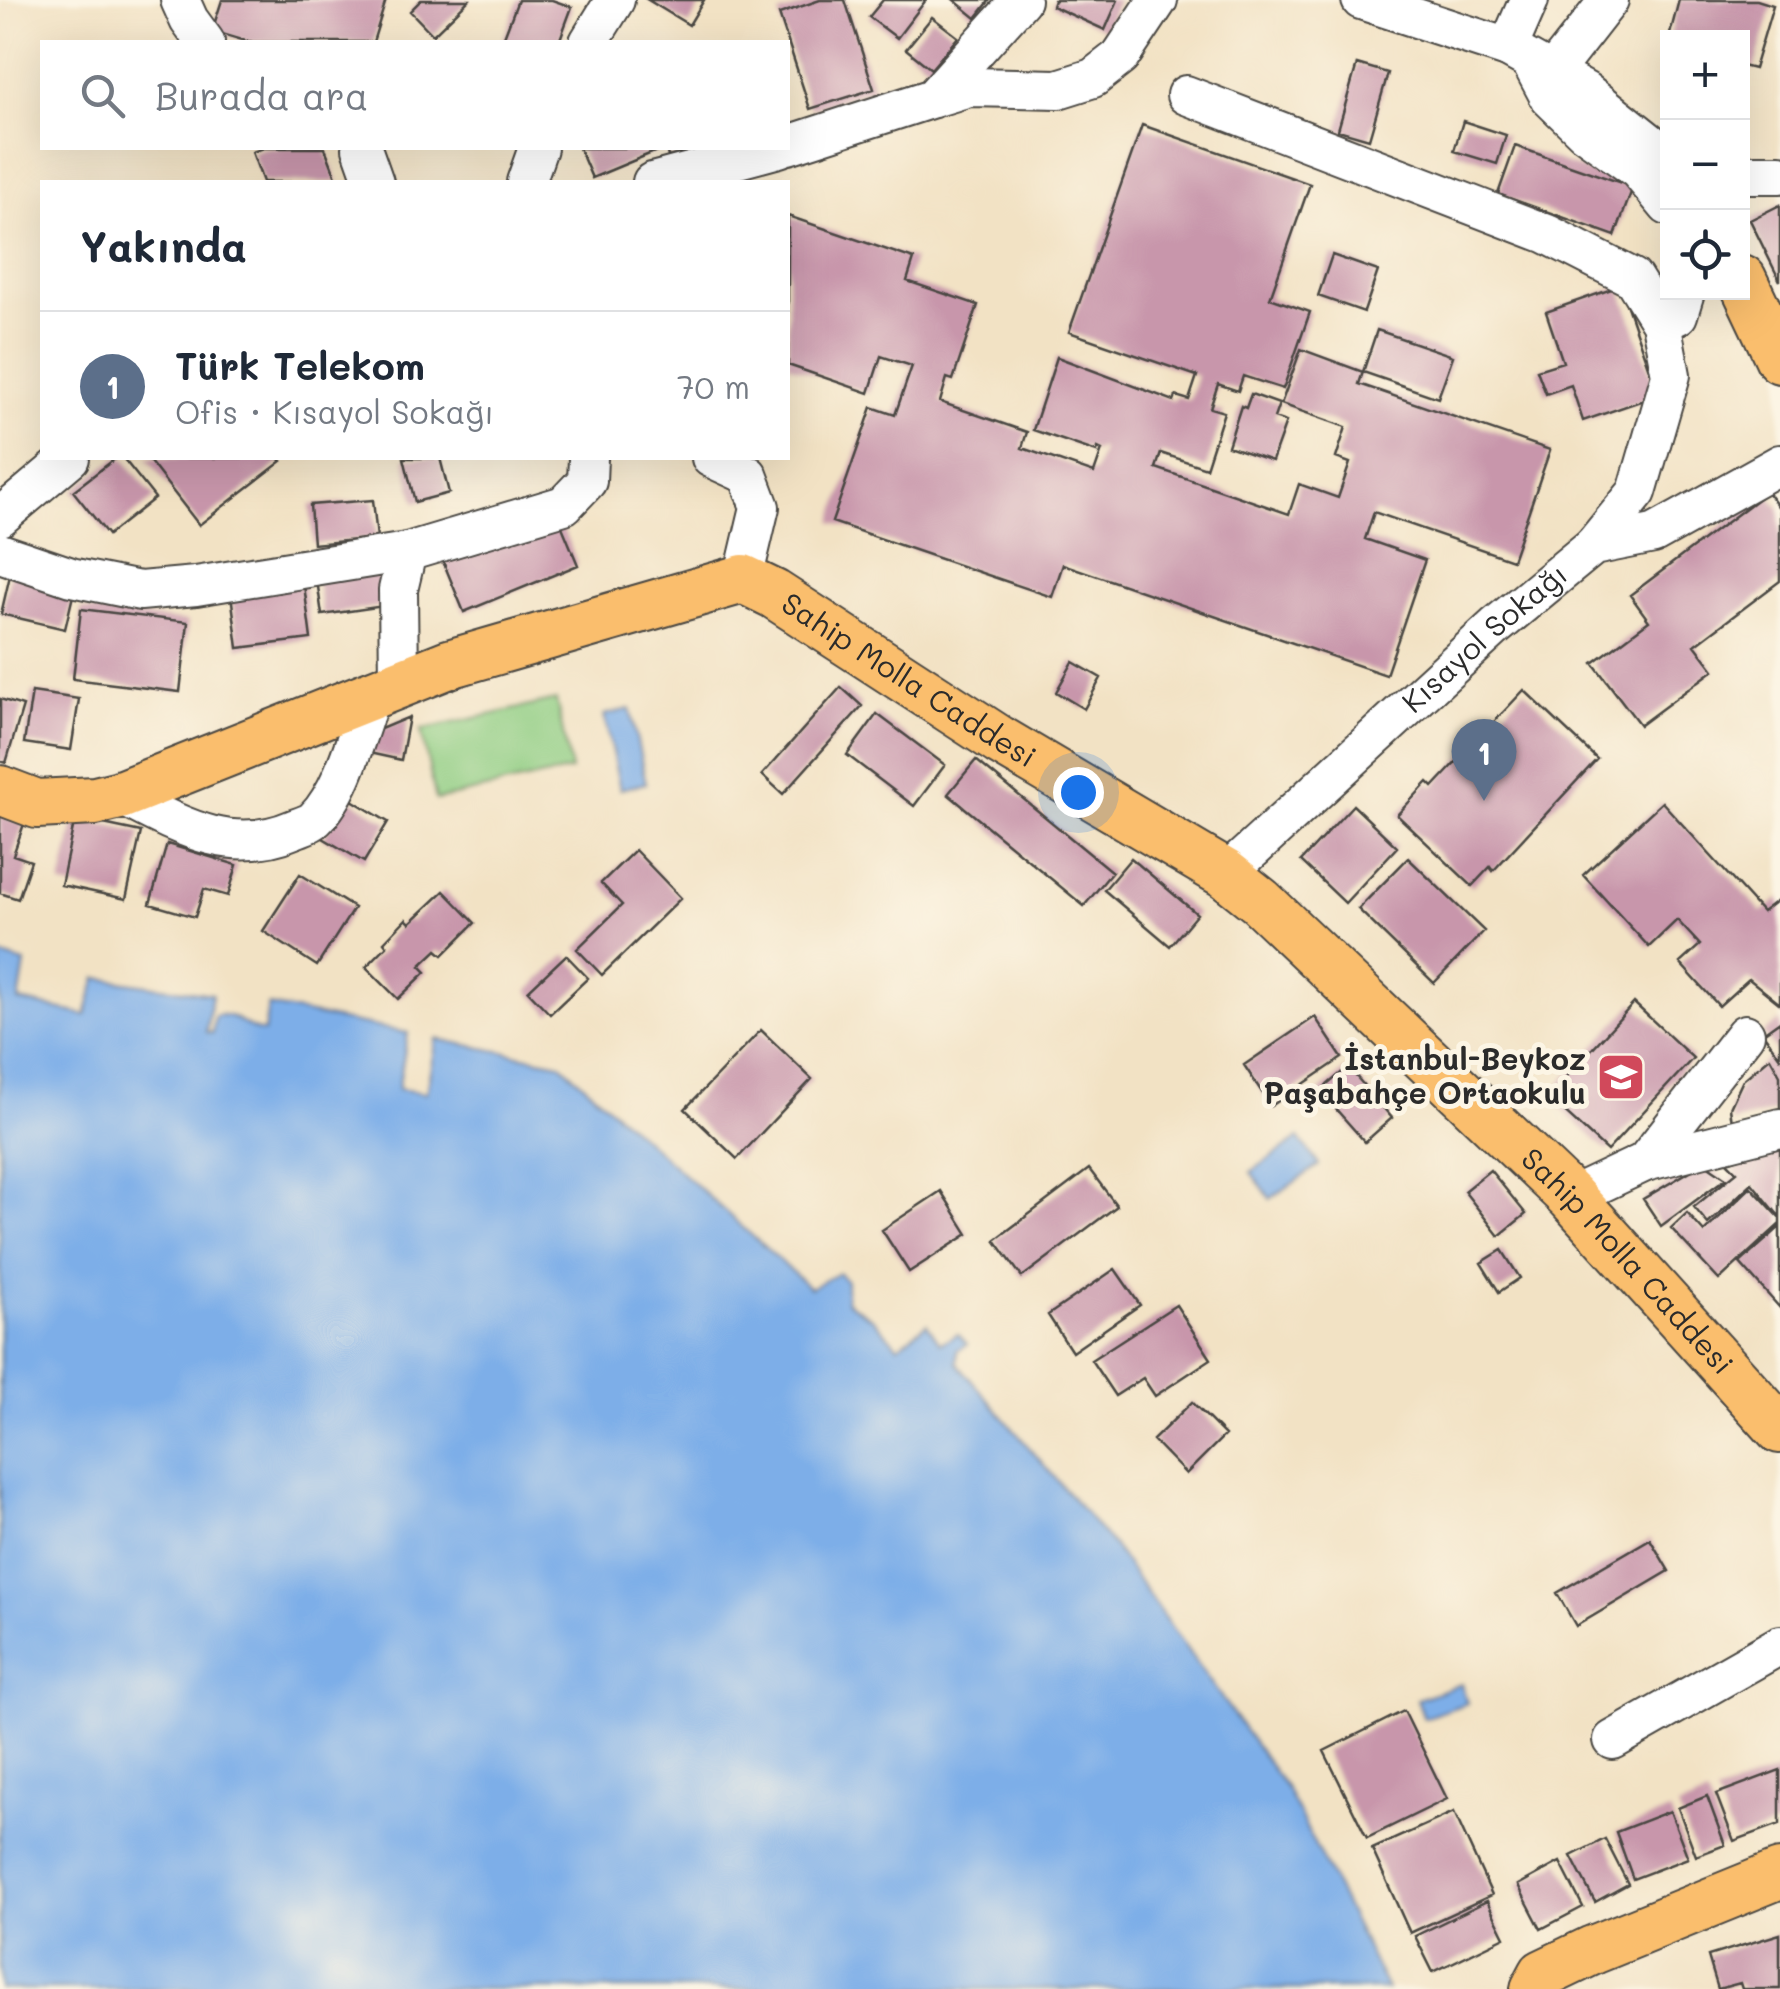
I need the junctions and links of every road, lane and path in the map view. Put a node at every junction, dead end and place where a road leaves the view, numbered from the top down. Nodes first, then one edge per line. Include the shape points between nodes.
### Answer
1 (180, 0) edge
2 (615, 0) edge
3 (1021, 0) edge
4 (1158, 0) edge
5 (1362, 0) edge
6 (1529, 0) edge
7 (1609, 0) edge
8 (204, 40) edge
9 (590, 40) edge
10 (1530, 60) junction
11 (1186, 94) dead end
12 (934, 98) junction
13 (790, 144) edge
14 (363, 150) edge
15 (537, 150) edge
16 (772, 150) edge
17 (1660, 151) edge
18 (1750, 174) edge
19 (1780, 174) edge
20 (373, 180) edge
21 (527, 180) edge
22 (660, 180) edge
23 (1660, 196) edge
24 (1750, 296) edge
25 (1682, 300) edge
26 (1661, 323) junction
27 (1780, 359) edge
28 (68, 460) edge
29 (588, 460) edge
30 (714, 460) edge
31 (1780, 464) edge
32 (0, 517) edge
33 (1593, 546) junction
34 (407, 552) junction
35 (0, 553) edge
36 (743, 580) junction
37 (386, 688) junction
38 (0, 790) edge
39 (120, 795) junction
40 (1226, 874) junction
41 (1744, 1034) dead end
42 (1780, 1128) edge
43 (1645, 1162) junction
44 (1571, 1197) junction
45 (1780, 1430) edge
46 (1780, 1645) edge
47 (1613, 1740) dead end
48 (1780, 1874) edge
49 (1780, 1906) edge
50 (1535, 1989) edge
51 (1573, 1989) edge

1 - 8 street
2 - 9 street
3 - 12 street
4 - 12 street via 1120,57 1093,78 1058,89 969,87
5 - 10 street
6 - 10 street
7 - 10 street
10 - 17 street via 1586,91
10 - 23 street via 1550,98 1638,170
11 - 26 street via 1547,234 1632,278
12 - 13 street
14 - 20 street
15 - 21 street
16 - 22 street
18 - 19 street
24 - 27 main road
25 - 26 street via 1678,314
26 - 33 street via 1671,375 1660,422 1637,492
28 - 32 street
29 - 34 street via 587,481 564,505
30 - 36 street via 748,476 760,508
31 - 33 street, Kısayol Sokağı via 1654,534
33 - 40 street, Kısayol Sokağı
34 - 35 street via 140,591
34 - 37 street
36 - 37 main road
36 - 40 main road, Sahip Molla Caddesi via 1070,785
37 - 39 main road
37 - 39 street via 313,821 275,838 240,842 186,828
38 - 39 main road via 37,804
40 - 44 main road, Sahip Molla Caddesi
41 - 43 street
42 - 43 street
43 - 44 street
44 - 45 main road, Sahip Molla Caddesi
46 - 47 street
48 - 50 main road via 1593,1950 1544,1974
49 - 51 main road

